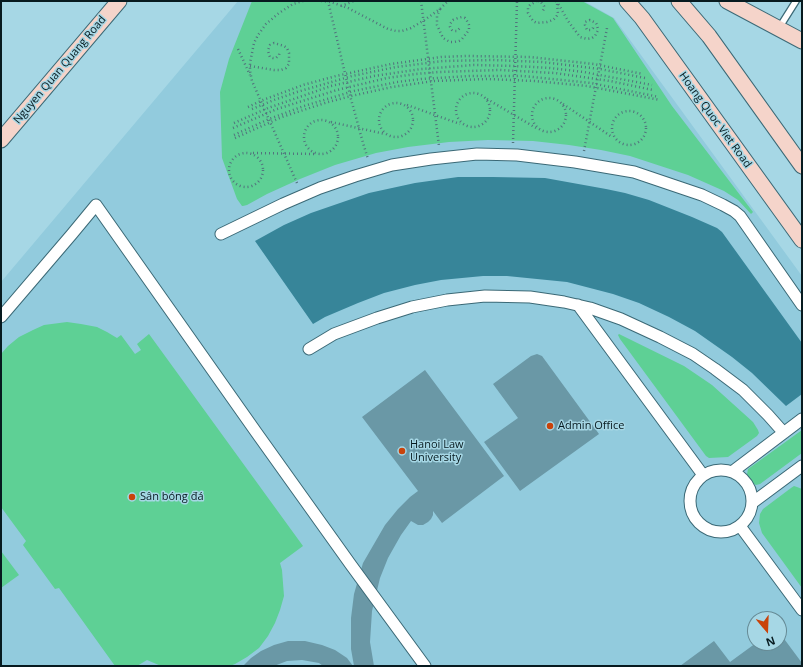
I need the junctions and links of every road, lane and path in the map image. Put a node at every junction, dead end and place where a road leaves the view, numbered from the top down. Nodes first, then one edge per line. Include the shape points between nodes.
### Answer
1 (119, 1) edge
2 (303, 1) edge
3 (321, 1) edge
4 (354, 1) edge
5 (421, 1) edge
6 (448, 1) edge
7 (517, 1) edge
8 (538, 1) edge
9 (627, 1) edge
10 (679, 1) edge
11 (796, 1) edge
12 (328, 2) edge
13 (556, 2) edge
14 (726, 2) edge
15 (341, 6) junction
16 (440, 9) junction
17 (542, 12) dead end
18 (423, 21) junction
19 (461, 26) dead end
20 (593, 26) dead end
21 (607, 28) dead end
22 (778, 28) junction
23 (802, 41) edge
24 (238, 49) dead end
25 (280, 51) dead end
26 (515, 58) junction
27 (428, 61) junction
28 (250, 66) junction
29 (515, 66) junction
30 (600, 67) junction
31 (429, 68) junction
32 (515, 70) junction
33 (430, 72) junction
34 (346, 74) junction
35 (643, 74) dead end
36 (598, 75) junction
37 (346, 77) junction
38 (514, 78) junction
39 (645, 78) dead end
40 (598, 79) junction
41 (431, 80) junction
42 (252, 81) junction
43 (347, 82) junction
44 (597, 84) junction
45 (652, 85) dead end
46 (349, 87) junction
47 (596, 88) junction
48 (653, 90) dead end
49 (350, 94) junction
50 (659, 97) dead end
51 (485, 98) junction
52 (660, 100) dead end
53 (261, 101) junction
54 (560, 102) junction
55 (403, 104) junction
56 (263, 105) junction
57 (248, 107) dead end
58 (252, 109) dead end
59 (266, 111) junction
60 (435, 115) junction
61 (514, 115) junction
62 (270, 121) junction
63 (328, 122) junction
64 (590, 122) junction
65 (234, 123) dead end
66 (463, 125) junction
67 (233, 128) dead end
68 (359, 128) junction
69 (538, 129) junction
70 (387, 134) junction
71 (234, 137) dead end
72 (614, 138) junction
73 (1, 140) edge
74 (513, 143) dead end
75 (439, 146) dead end
76 (584, 152) dead end
77 (249, 153) junction
78 (284, 153) junction
79 (316, 154) junction
80 (368, 159) dead end
81 (802, 166) edge
82 (297, 183) dead end
83 (221, 234) dead end
84 (802, 240) edge
85 (578, 305) junction
86 (802, 305) edge
87 (1, 317) edge
88 (309, 349) dead end
89 (802, 419) edge
90 (784, 433) junction
91 (802, 466) edge
92 (732, 472) junction
93 (703, 475) junction
94 (752, 503) junction
95 (740, 526) junction
96 (802, 610) edge
97 (426, 666) edge

1 - 73 main road, Nguyen Quan Quang Road
2 - 28 path via 279,12 266,24 254,43
3 - 12 path
4 - 15 path
5 - 18 path
6 - 16 path
7 - 26 path
8 - 13 path via 528,8 528,13 537,23 547,22 556,17
8 - 17 path via 544,6
9 - 84 main road, Hoang Quoc Viet Road via 642,18
10 - 81 main road via 709,36
11 - 22 lane
12 - 15 path
12 - 34 path
13 - 20 path via 580,37 588,39 595,36 598,30 596,23 590,20 585,22 587,30 591,30
14 - 22 main road
15 - 18 path via 396,31 411,28
16 - 18 path
16 - 19 path via 437,16 443,38 450,42 462,39 469,30 465,18 453,20 450,24 454,31
18 - 27 path
21 - 30 path
22 - 23 main road
24 - 42 path
25 - 28 path via 280,55 273,58 270,57 268,50 274,43 287,48 289,64 286,68 274,70
26 - 27 path via 466,56
26 - 29 path
26 - 30 path
27 - 31 path
27 - 34 path via 391,64
27 - 37 path
28 - 42 path
29 - 31 path
29 - 32 path
29 - 36 path
30 - 35 path
30 - 36 path
30 - 39 path
31 - 33 path
31 - 43 path
32 - 33 path
32 - 38 path
32 - 40 path
33 - 41 path
33 - 46 path
34 - 37 path
34 - 53 path via 303,85
36 - 40 path
36 - 45 path
37 - 43 path
37 - 56 path
38 - 41 path via 470,76
38 - 44 path via 559,79
38 - 47 path
38 - 61 path
40 - 44 path
40 - 48 path
41 - 49 path
41 - 60 path
42 - 53 path
43 - 46 path
43 - 59 path
44 - 47 path
44 - 50 path
46 - 49 path
46 - 59 path
47 - 52 path
47 - 64 path
49 - 62 path via 304,106
49 - 68 path
51 - 61 path
51 - 66 path via 490,112 485,123 473,128
51 - 66 path via 472,93 459,100 455,112
53 - 56 path
53 - 57 path
54 - 64 path
54 - 69 path via 567,117 564,125 554,132
54 - 69 path via 548,98 540,100 535,105 532,119
55 - 60 path
55 - 70 path via 391,103 381,111 379,123
55 - 70 path via 412,113 411,129 401,136
56 - 58 path
56 - 59 path
59 - 62 path
59 - 65 path
59 - 67 path
60 - 66 path
60 - 75 path
61 - 69 path
61 - 74 path
62 - 71 path
62 - 78 path
63 - 68 path
63 - 79 path via 337,131 336,147 321,155
63 - 79 path via 312,122 304,131 305,145
64 - 72 path
64 - 76 path
68 - 70 path
68 - 80 path
72 - 72 path via 627,145 641,141 645,134 645,121 632,111 616,116 611,127
77 - 77 path via 237,155 230,161 229,166 232,180 246,187 258,182 263,167 257,156
77 - 78 path
78 - 79 path
78 - 82 path
83 - 86 street via 320,188 392,165 477,154 517,155 575,162 634,172 702,195 734,211
85 - 88 street via 530,297 485,296 447,300 377,318 334,334
85 - 90 street via 621,319 693,354 743,390
85 - 93 street
87 - 97 street via 96,205 351,565
89 - 90 street
90 - 92 street
91 - 94 street
92 - 93 street via 715,470
92 - 94 street via 750,488
93 - 95 street via 697,480 689,499 694,519 702,527 721,533
94 - 95 street via 752,509
95 - 96 street

